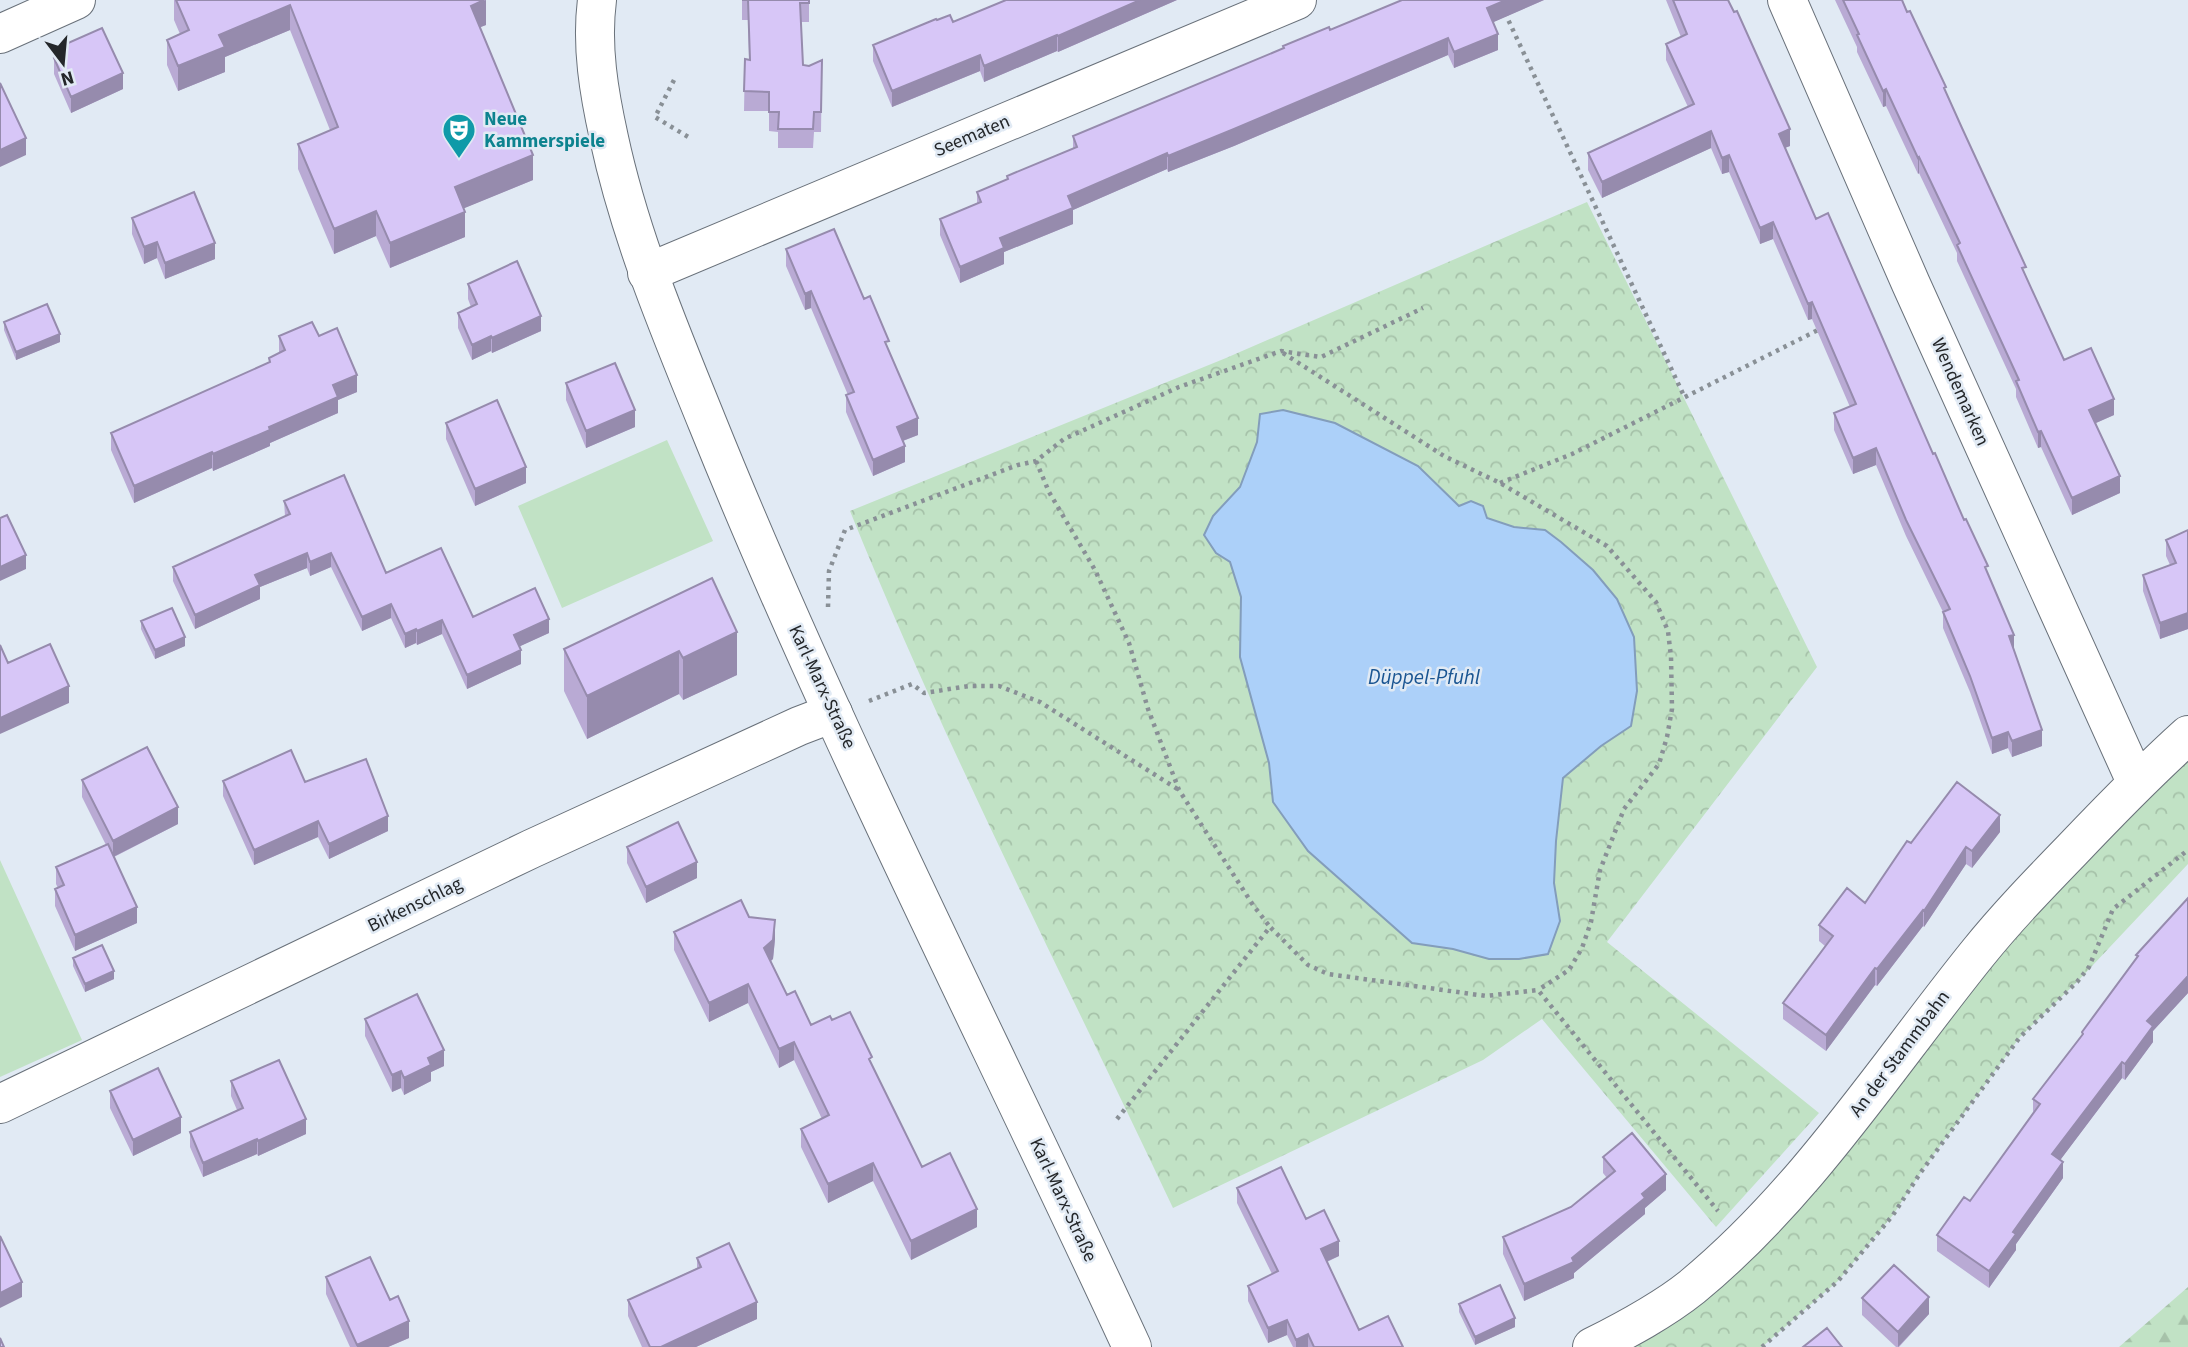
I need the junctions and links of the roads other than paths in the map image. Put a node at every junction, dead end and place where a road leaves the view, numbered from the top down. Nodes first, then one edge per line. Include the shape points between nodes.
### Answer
1 (76, 0) edge
2 (597, 0) edge
3 (1297, 0) edge
4 (1787, 0) edge
5 (0, 34) edge
6 (648, 273) junction
7 (833, 713) junction
8 (2188, 735) edge
9 (2136, 782) junction
10 (0, 1104) edge
11 (1132, 1347) edge
12 (1592, 1347) edge

1 - 5 street
2 - 6 street, Karl-Marx-Straße via 596,58 603,108 625,207
3 - 6 street, Seematen
4 - 9 street, Wendemarken
6 - 7 street, Karl-Marx-Straße via 751,531
7 - 10 street, Birkenschlag via 531,849
7 - 11 street, Karl-Marx-Straße
8 - 9 street, An der Stammbahn
9 - 12 street, An der Stammbahn via 1979,952 1852,1118 1772,1213 1690,1288

